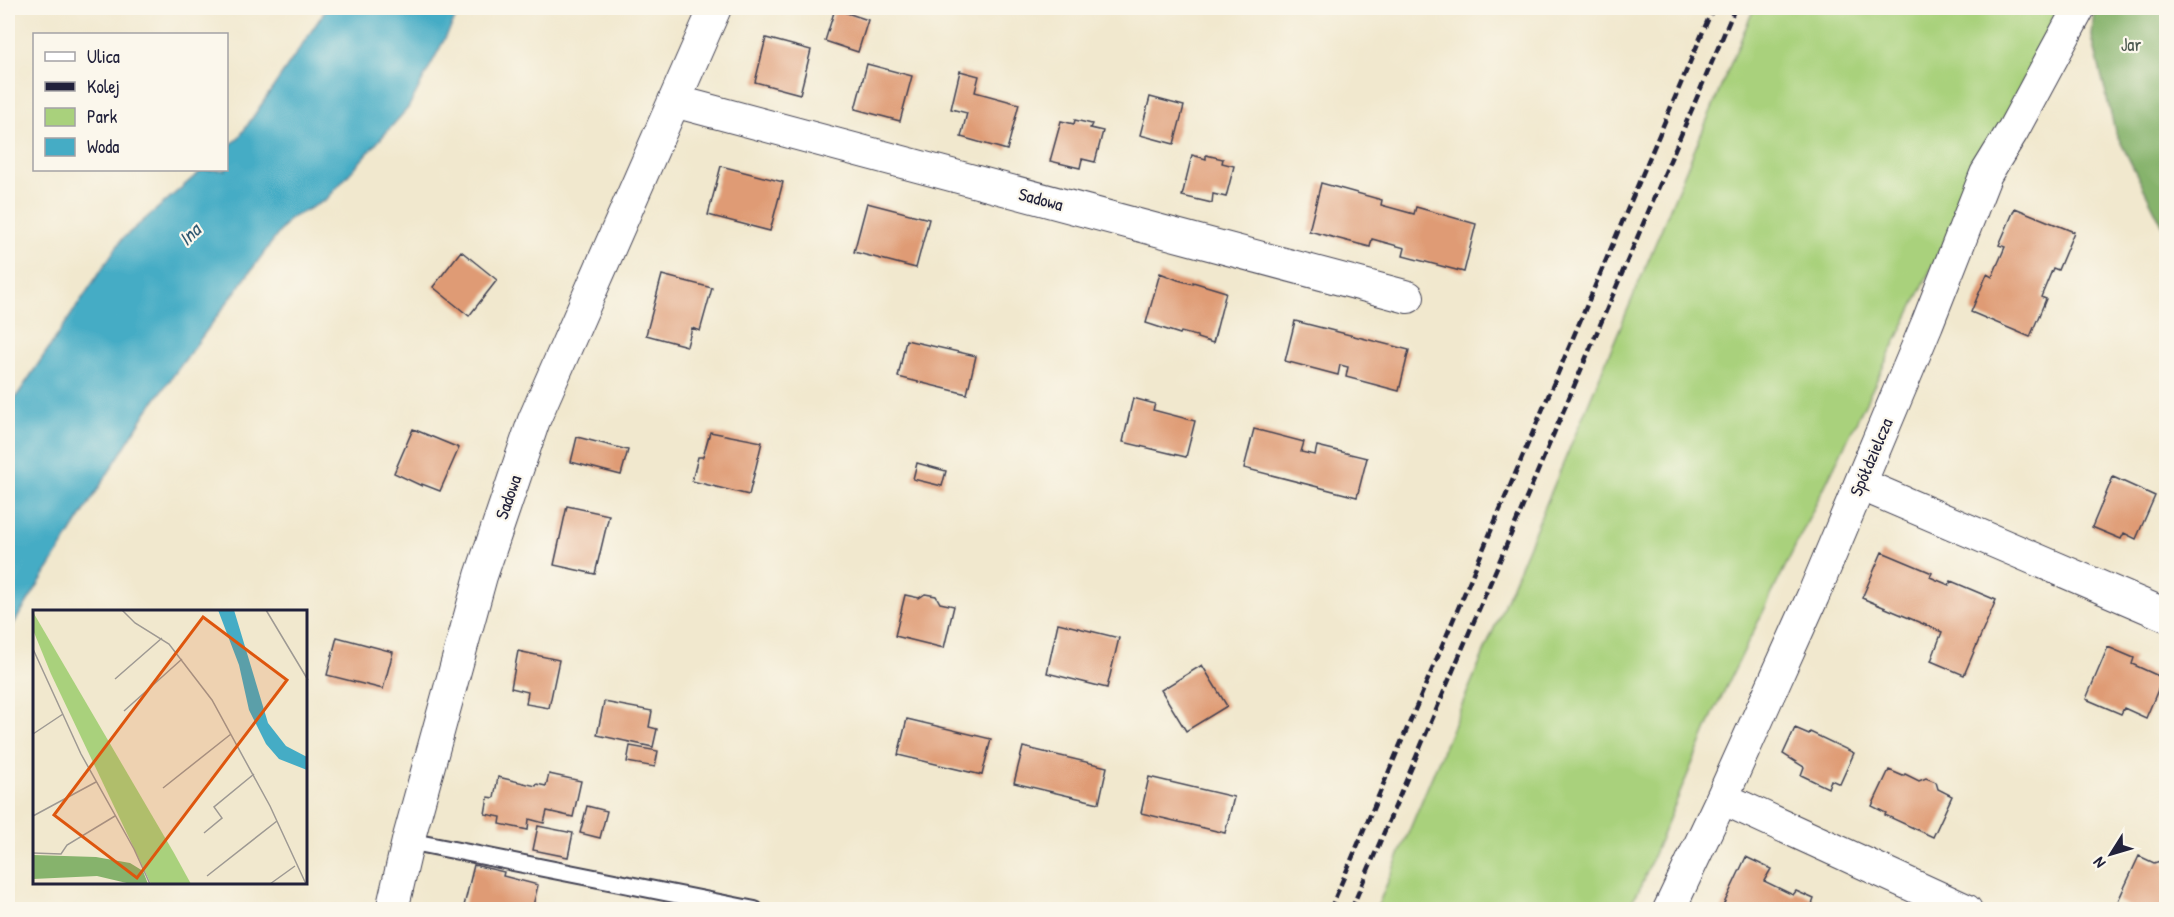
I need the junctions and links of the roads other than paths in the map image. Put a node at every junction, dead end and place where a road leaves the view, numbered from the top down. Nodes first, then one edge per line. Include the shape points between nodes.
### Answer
1 (715, 8) edge
2 (2079, 8) edge
3 (674, 101) junction
4 (1408, 297) dead end
5 (1860, 484) junction
6 (2166, 615) edge
7 (1722, 798) junction
8 (408, 841) junction
9 (392, 909) edge
10 (755, 909) edge
11 (1669, 909) edge
12 (1966, 909) edge

1 - 3 street, Sadowa
2 - 5 street, Spółdzielcza via 1986,174
3 - 4 street, Sadowa
3 - 8 street, Sadowa via 534,420 481,576
5 - 6 street
5 - 7 street, Spółdzielcza
7 - 11 street, Spółdzielcza
7 - 12 street
8 - 9 street, Sadowa
8 - 10 lane

